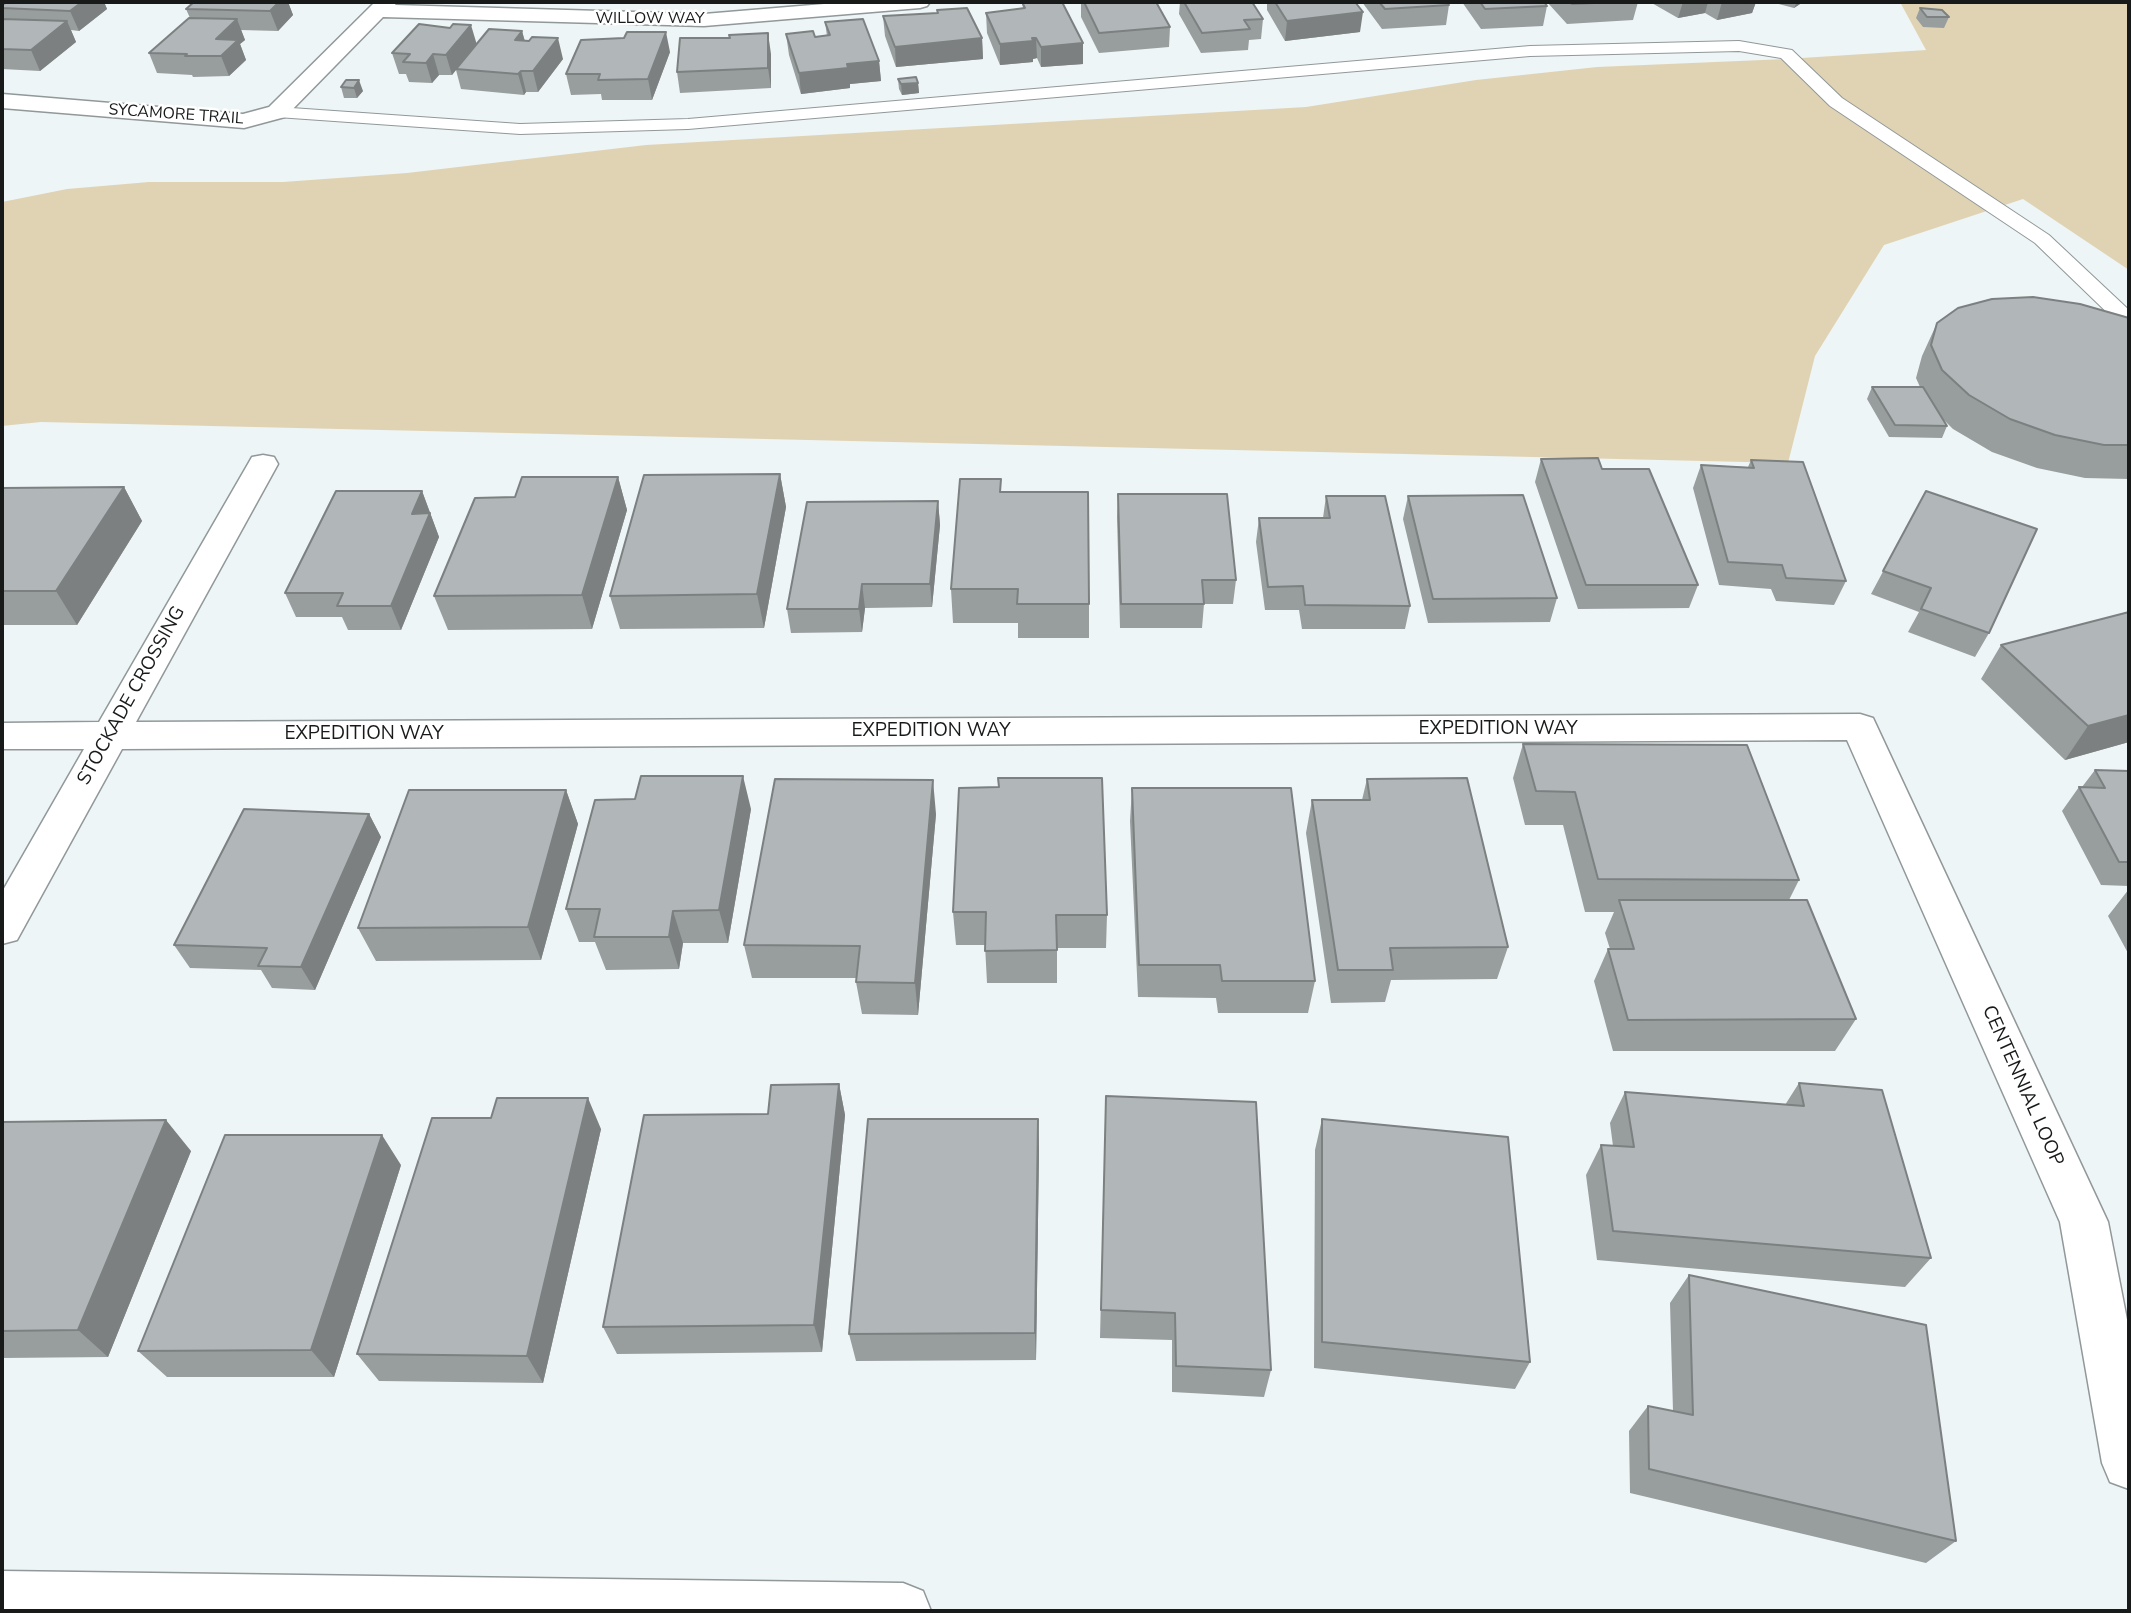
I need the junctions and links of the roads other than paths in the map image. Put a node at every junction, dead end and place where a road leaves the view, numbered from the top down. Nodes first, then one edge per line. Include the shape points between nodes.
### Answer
1 (920, 2) edge
2 (383, 7) edge
3 (2, 101) edge
4 (278, 112) junction
5 (2129, 321) edge
6 (263, 464) dead end
7 (1860, 727) joint
8 (110, 735) junction
9 (2, 736) edge
10 (2, 928) edge
11 (2129, 1463) edge
12 (2, 1599) edge
13 (903, 1611) edge

1 - 2 street, WILLOW WAY via 704,20
2 - 4 street
3 - 4 street, SYCAMORE TRAIL via 244,121
4 - 5 lane via 475,127 583,128 702,122 1530,51 1739,46 1786,54 1836,102 2042,239
6 - 8 street, STOCKADE CROSSING
7 - 8 street, EXPEDITION WAY
7 - 11 street, CENTENNIAL LOOP via 2084,1222
8 - 9 street, EXPEDITION WAY
8 - 10 street, STOCKADE CROSSING
12 - 13 street

